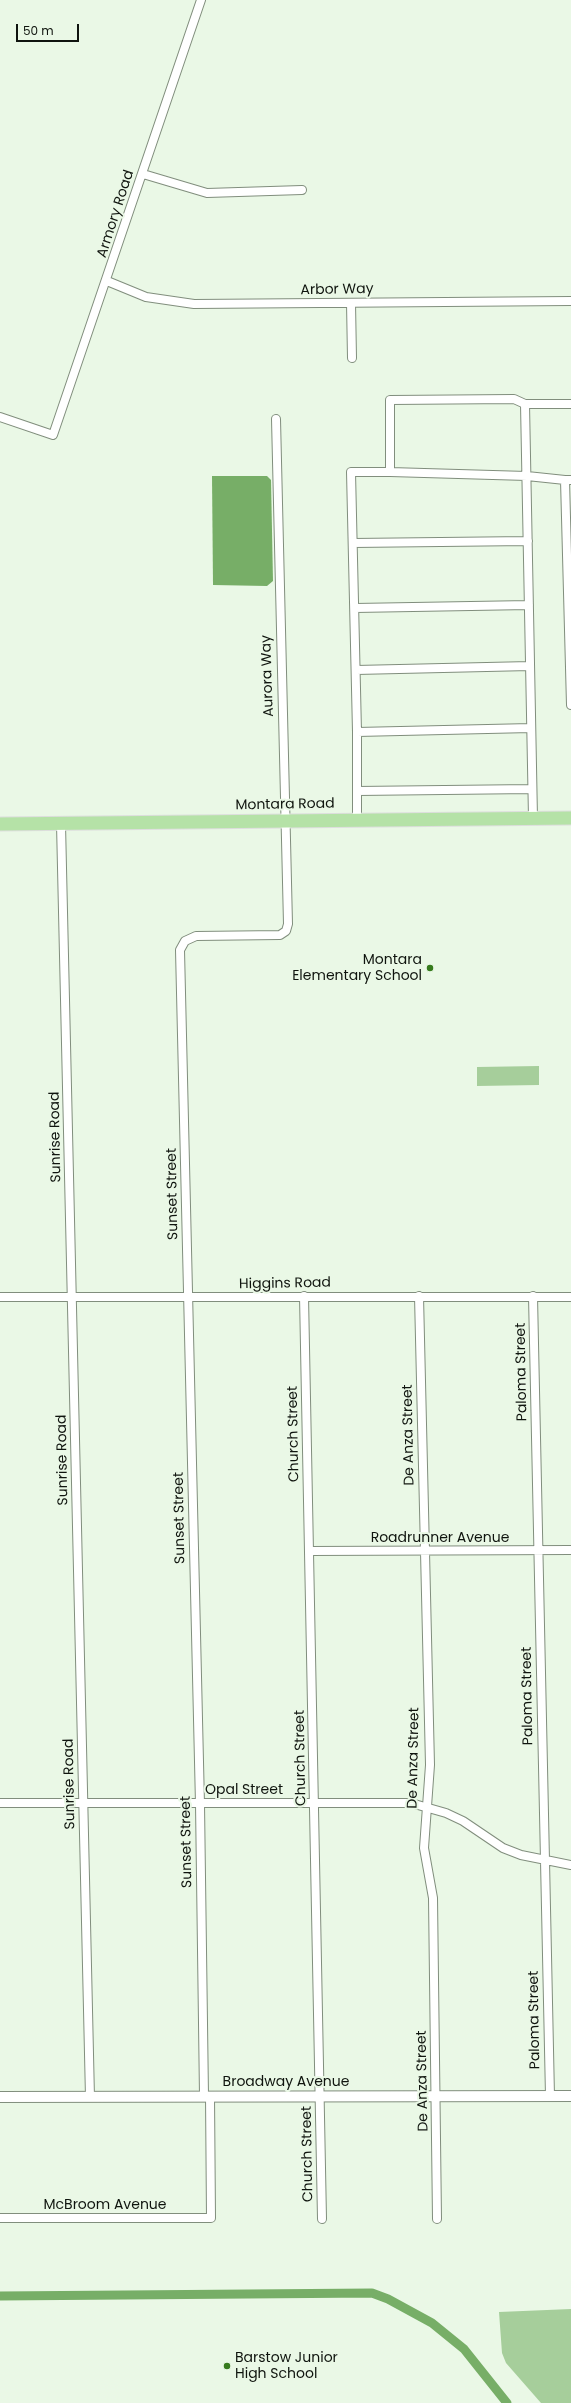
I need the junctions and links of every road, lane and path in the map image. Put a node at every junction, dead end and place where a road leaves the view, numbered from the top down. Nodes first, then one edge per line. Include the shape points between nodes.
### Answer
1 (201, 0) edge
2 (143, 174) junction
3 (302, 190) dead end
4 (107, 281) junction
5 (571, 301) edge
6 (352, 303) junction
7 (352, 358) dead end
8 (525, 404) junction
9 (571, 404) edge
10 (0, 417) edge
11 (276, 419) dead end
12 (390, 472) junction
13 (527, 476) junction
14 (568, 480) edge
15 (528, 541) junction
16 (353, 543) junction
17 (569, 554) edge
18 (529, 605) junction
19 (355, 608) junction
20 (570, 619) edge
21 (530, 666) junction
22 (356, 670) junction
23 (571, 689) edge
24 (571, 705) edge
25 (531, 728) junction
26 (357, 732) junction
27 (532, 789) junction
28 (357, 791) junction
29 (533, 818) junction
30 (571, 818) edge
31 (357, 820) junction
32 (285, 821) junction
33 (0, 824) edge
34 (61, 824) junction
35 (185, 941) joint
36 (304, 1296) junction
37 (419, 1296) junction
38 (533, 1296) junction
39 (571, 1296) edge
40 (0, 1297) edge
41 (73, 1298) junction
42 (188, 1298) junction
43 (538, 1550) junction
44 (571, 1550) edge
45 (309, 1551) junction
46 (424, 1551) junction
47 (0, 1803) edge
48 (84, 1803) junction
49 (315, 1803) junction
50 (200, 1804) junction
51 (427, 1808) junction
52 (545, 1860) junction
53 (571, 1865) edge
54 (207, 2096) junction
55 (319, 2096) junction
56 (550, 2096) junction
57 (571, 2096) edge
58 (0, 2097) edge
59 (90, 2097) junction
60 (436, 2097) junction
61 (0, 2218) edge
62 (210, 2218) joint
63 (322, 2219) dead end
64 (437, 2219) dead end

1 - 2 street, Armory Road
2 - 3 street via 207,192
2 - 4 street, Armory Road
4 - 6 street, Arbor Way via 146,297 194,304
4 - 10 street, Armory Road via 53,435
5 - 6 street, Arbor Way
6 - 7 street
8 - 9 street
8 - 12 street via 514,400 390,400
8 - 13 street
11 - 32 street, Aurora Way
12 - 13 street
12 - 16 street via 352,472
13 - 14 street
13 - 15 street
14 - 17 street
15 - 16 street
15 - 18 street
16 - 19 street
17 - 20 street
18 - 19 street
18 - 21 street
19 - 22 street
20 - 23 street
21 - 22 street
21 - 25 street
22 - 26 street
23 - 24 street
25 - 26 street
25 - 27 street
26 - 28 street
27 - 28 street
27 - 29 street
28 - 31 street
29 - 30 main road, Montara Road
29 - 31 main road, Montara Road
31 - 32 main road, Montara Road
32 - 34 main road, Montara Road
32 - 35 street, Aurora Way via 288,924 286,931 280,935 196,936
33 - 34 main road, Montara Road
34 - 41 street, Sunrise Road
35 - 42 street, Sunset Street via 180,950
36 - 37 street, Higgins Road
36 - 42 street, Higgins Road
36 - 45 street, Church Street
37 - 38 street, Higgins Road
37 - 46 street, De Anza Street
38 - 39 street, Higgins Road
38 - 43 street, Paloma Street
40 - 41 street, Higgins Road
41 - 42 street, Higgins Road
41 - 48 street, Sunrise Road
42 - 50 street, Sunset Street
43 - 44 street, Roadrunner Avenue
43 - 46 street, Roadrunner Avenue
43 - 52 street, Paloma Street
45 - 46 street, Roadrunner Avenue
45 - 49 street, Church Street
46 - 51 street, De Anza Street via 430,1765
47 - 48 street, Opal Street
48 - 50 street, Opal Street
48 - 59 street, Sunrise Road
49 - 50 street, Opal Street
49 - 51 street, Opal Street via 393,1802
49 - 55 street, Church Street
50 - 54 street, Sunset Street
51 - 52 street, Opal Street via 463,1821 503,1848
51 - 60 street, De Anza Street via 424,1848 433,1898
52 - 53 street, Opal Street
52 - 56 street, Paloma Street
54 - 55 street, Broadway Avenue
54 - 59 street, Broadway Avenue
54 - 62 street, Sunset Street
55 - 60 street, Broadway Avenue
55 - 63 street, Church Street
56 - 57 street, Broadway Avenue
56 - 60 street, Broadway Avenue
58 - 59 street, Broadway Avenue
60 - 64 street, De Anza Street
61 - 62 street, McBroom Avenue

